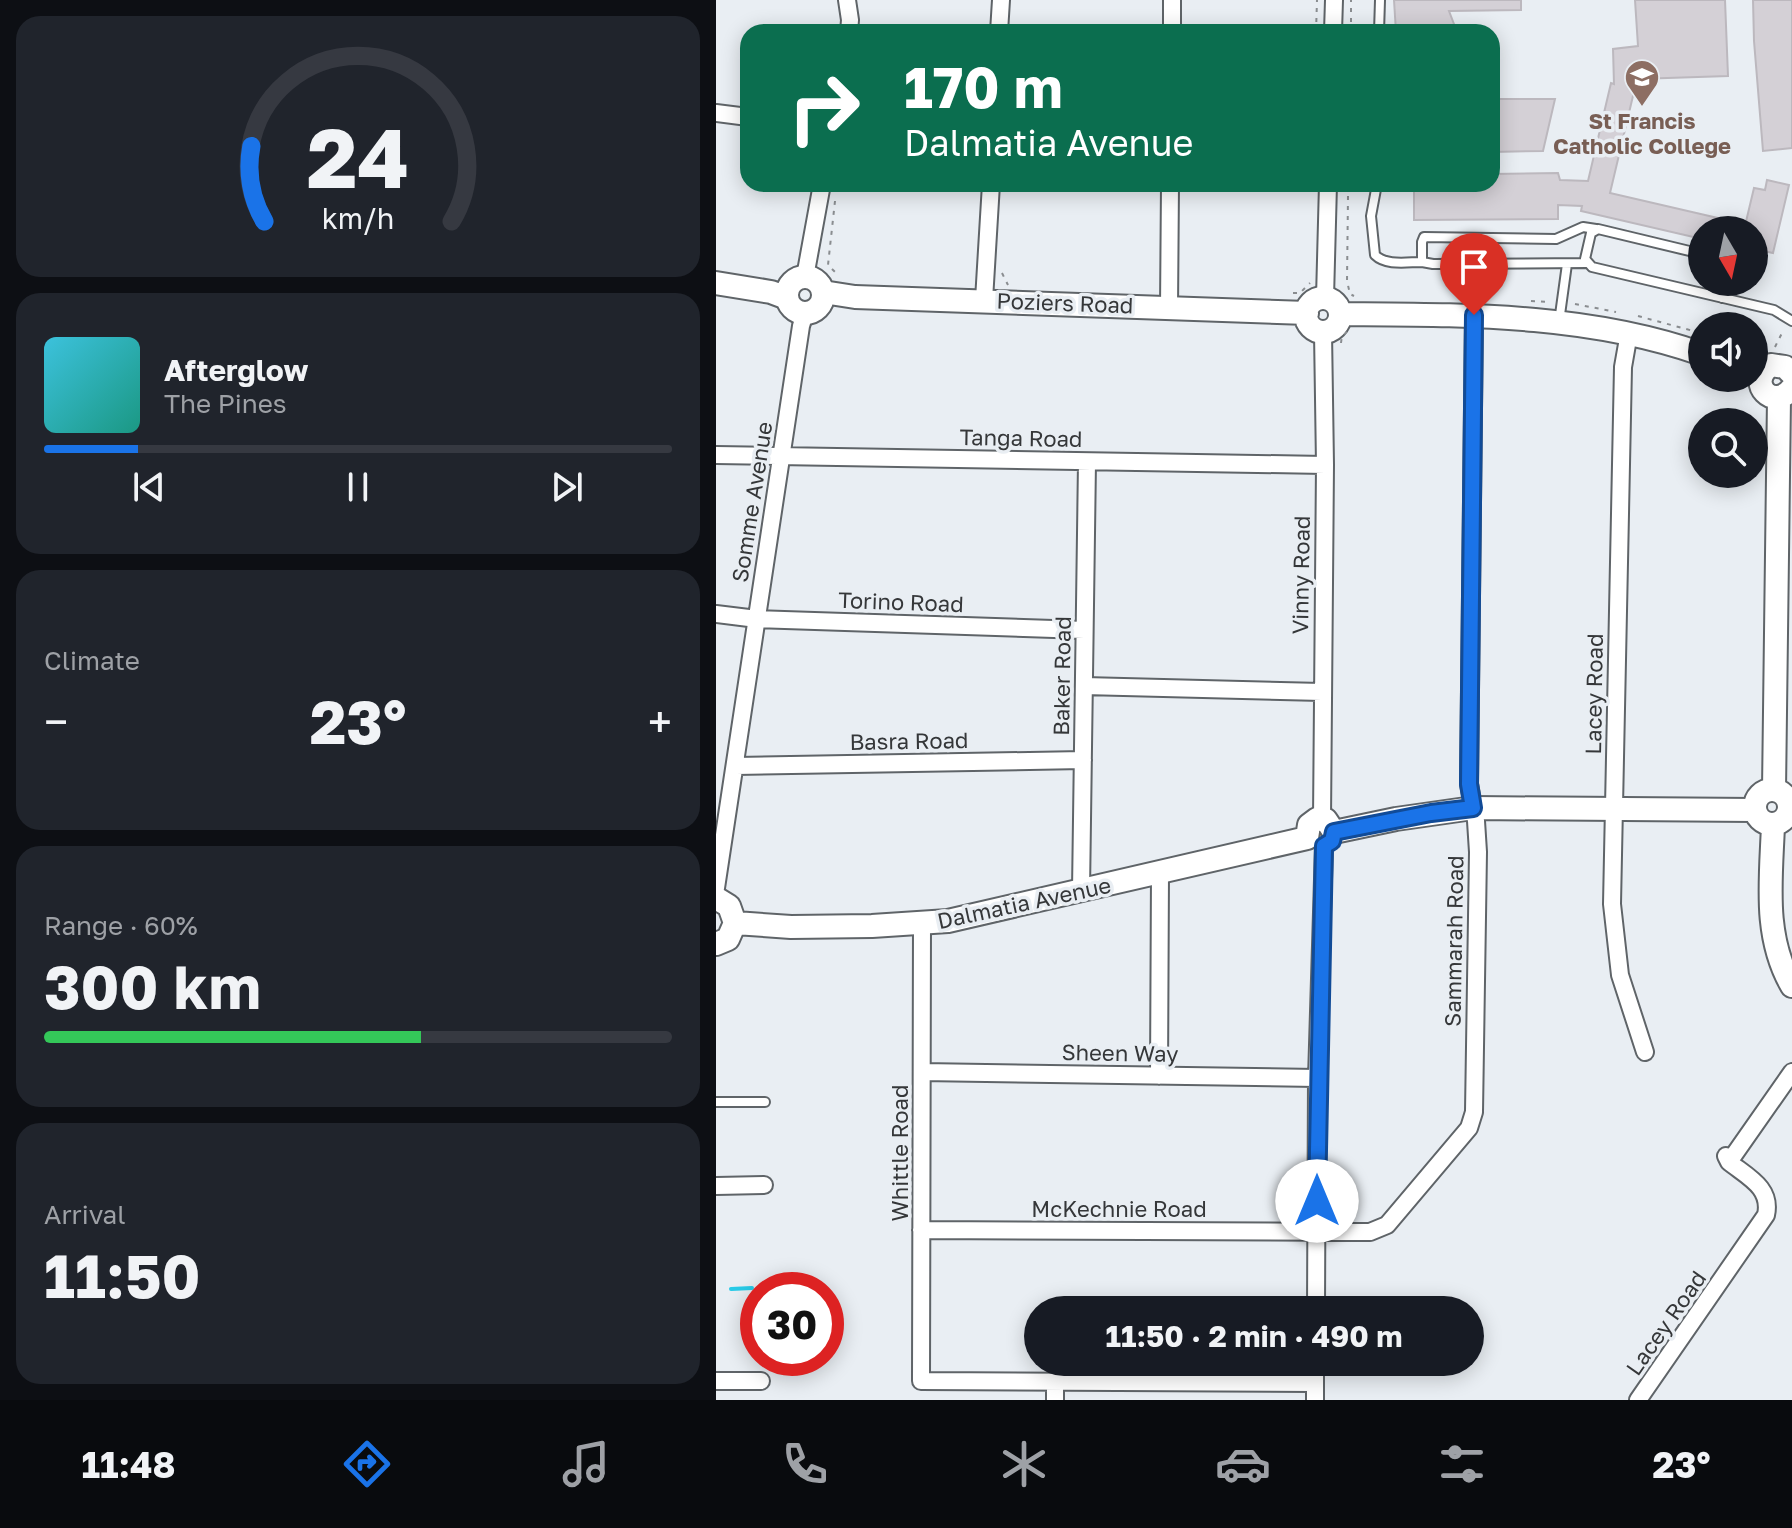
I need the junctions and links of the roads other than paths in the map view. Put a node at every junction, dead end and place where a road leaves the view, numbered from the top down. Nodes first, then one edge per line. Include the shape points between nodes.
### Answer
1 (847, 0) edge
2 (1001, 0) edge
3 (1172, 0) edge
4 (1334, 0) edge
5 (1380, 0) edge
6 (850, 24) edge
7 (1000, 24) edge
8 (1172, 24) edge
9 (1333, 24) edge
10 (1379, 24) edge
11 (716, 113) edge
12 (740, 116) edge
13 (821, 192) edge
14 (991, 192) edge
15 (1170, 192) edge
16 (1329, 192) edge
17 (1376, 192) edge
18 (1596, 229) junction
19 (1688, 251) edge
20 (1422, 262) junction
21 (1586, 263) junction
22 (1567, 264) junction
23 (805, 277) junction
24 (716, 283) edge
25 (833, 286) junction
26 (787, 298) junction
27 (1722, 298) joint
28 (984, 300) junction
29 (1321, 302) junction
30 (1169, 308) junction
31 (1560, 312) junction
32 (805, 313) junction
33 (1474, 315) junction
34 (1791, 320) edge
35 (1629, 324) junction
36 (1323, 332) joint
37 (1688, 348) edge
38 (1786, 371) edge
39 (1768, 387) edge
40 (716, 455) edge
41 (781, 455) junction
42 (1087, 462) junction
43 (1325, 465) junction
44 (716, 614) edge
45 (757, 619) junction
46 (1084, 630) junction
47 (1084, 686) junction
48 (1322, 692) junction
49 (1083, 760) junction
50 (736, 766) junction
51 (1774, 790) junction
52 (1473, 808) junction
53 (1613, 808) junction
54 (1791, 808) edge
55 (1755, 810) junction
56 (1773, 825) junction
57 (1322, 834) junction
58 (1160, 873) junction
59 (716, 888) edge
60 (1081, 891) junction
61 (716, 898) edge
62 (735, 923) junction
63 (922, 924) junction
64 (716, 944) edge
65 (1792, 986) edge
66 (1645, 1052) dead end
67 (922, 1072) junction
68 (1792, 1072) edge
69 (1159, 1076) junction
70 (1317, 1078) junction
71 (716, 1102) edge
72 (765, 1102) dead end
73 (764, 1185) dead end
74 (716, 1186) edge
75 (921, 1230) junction
76 (1317, 1232) junction
77 (1316, 1296) edge
78 (716, 1381) edge
79 (761, 1381) dead end
80 (1055, 1382) junction
81 (1315, 1392) edge
82 (1055, 1400) edge
83 (1638, 1400) edge

1 - 6 street
2 - 7 street
3 - 8 street
4 - 9 street
5 - 10 lane
11 - 12 street
13 - 23 street
14 - 28 street
15 - 30 street
16 - 29 street
17 - 20 lane via 1371,216 1375,255 1391,262
18 - 19 lane
18 - 20 lane via 1583,227 1556,239 1424,237
18 - 21 lane
20 - 22 lane
21 - 22 lane
21 - 27 lane
22 - 31 lane
23 - 25 street
23 - 26 street via 789,286
24 - 26 street
25 - 28 street, Poziers Road via 855,297
25 - 32 street via 817,309
26 - 32 street via 793,309
27 - 34 lane via 1774,310
28 - 30 street, Poziers Road
29 - 30 street, Poziers Road
29 - 33 street, Poziers Road
29 - 36 street via 1313,328
31 - 33 street, Poziers Road
31 - 35 street, Poziers Road
32 - 41 street, Somme Avenue
33 - 52 street, Sammarah Road via 1469,784
35 - 37 street, Poziers Road
35 - 53 street, Lacey Road via 1623,367
36 - 43 street, Vinny Road
38 - 39 street
38 - 51 street
40 - 41 street, Tanga Road
41 - 42 street, Tanga Road
41 - 45 street, Somme Avenue
42 - 43 street, Tanga Road
42 - 46 street, Baker Road
43 - 48 street, Vinny Road
44 - 45 street, Torino Road
45 - 46 street, Torino Road
45 - 50 street, Somme Avenue
46 - 47 street, Baker Road
47 - 48 street
47 - 49 street, Baker Road
48 - 57 street, Vinny Road
49 - 50 street, Basra Road
49 - 60 street, Baker Road
50 - 59 street, Somme Avenue
51 - 54 street
51 - 55 street via 1757,797
52 - 53 street, Dalmatia Avenue
52 - 57 street, Dalmatia Avenue
52 - 76 street, Sammarah Road via 1478,852 1471,1124 1387,1225 1370,1232
53 - 55 street, Dalmatia Avenue
53 - 66 street, Lacey Road via 1612,904 1620,975
54 - 56 street
55 - 56 street via 1761,821
56 - 65 street via 1772,933
57 - 58 street, Dalmatia Avenue
57 - 70 street, Vinny Road
58 - 60 street, Dalmatia Avenue
58 - 69 street
60 - 63 street, Dalmatia Avenue
61 - 62 street via 729,906
62 - 63 street, Dalmatia Avenue
62 - 64 street via 728,939
63 - 67 street, Whittle Road
67 - 69 street, Sheen Way
67 - 75 street, Whittle Road
68 - 83 street, Lacey Road via 1727,1159 1762,1188 1766,1215
69 - 70 street, Sheen Way
70 - 76 street, Vinny Road
71 - 72 lane
73 - 74 street
75 - 76 street, McKechnie Road
75 - 80 street, Whittle Road via 921,1381
76 - 77 street, Vinny Road
78 - 79 street
80 - 81 street
80 - 82 street

